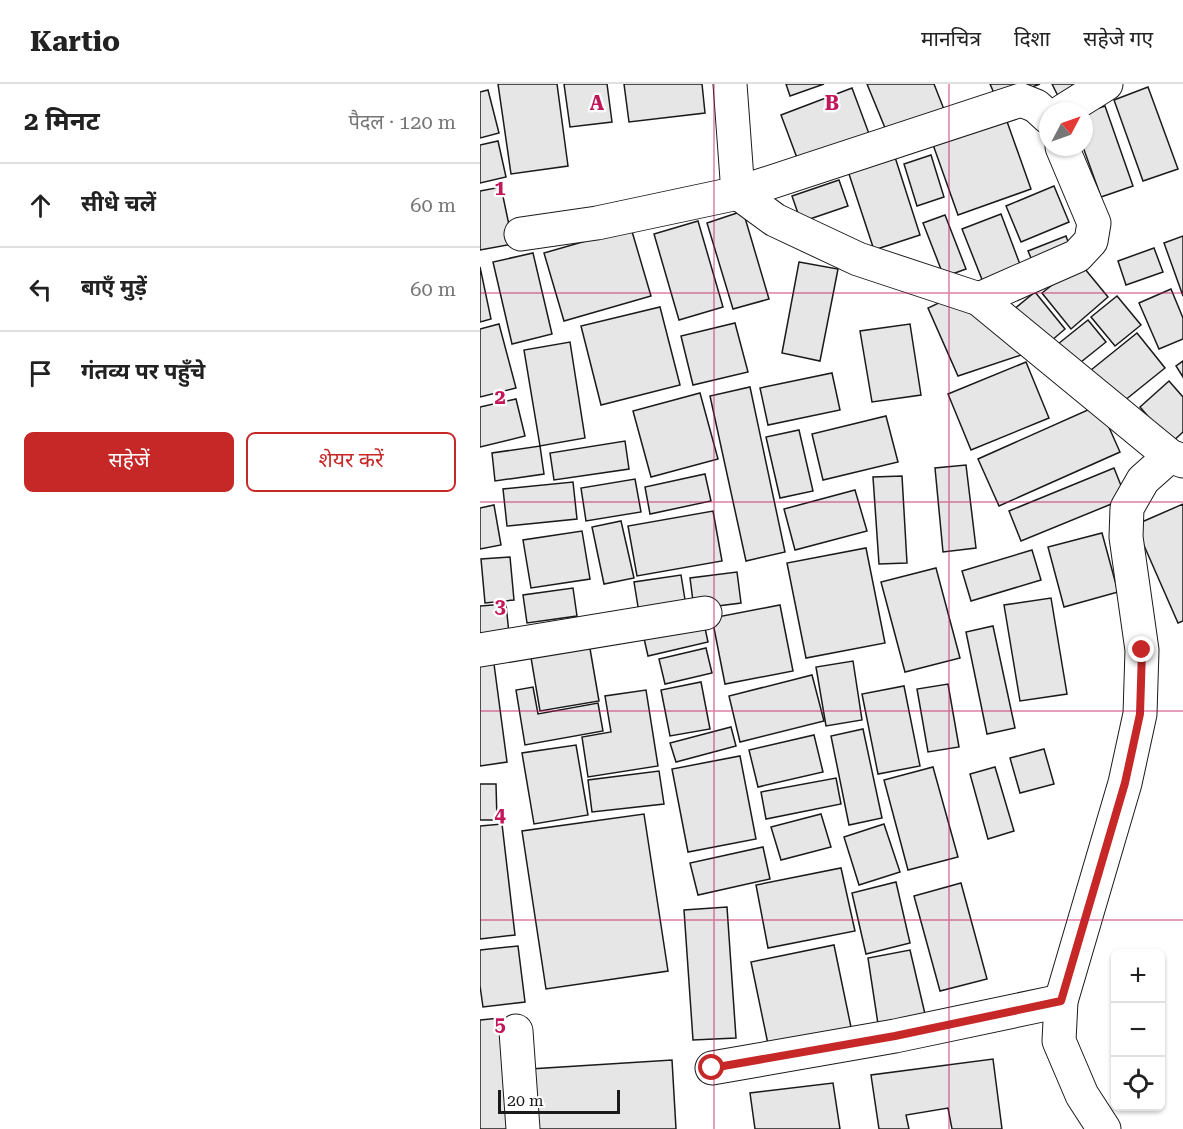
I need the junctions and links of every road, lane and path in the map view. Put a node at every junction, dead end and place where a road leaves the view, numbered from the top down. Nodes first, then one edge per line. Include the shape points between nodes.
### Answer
1 (730, 84) edge
2 (1106, 84) edge
3 (1077, 102) edge
4 (1039, 109) edge
5 (1066, 156) edge
6 (738, 192) junction
7 (521, 234) dead end
8 (979, 300) junction
9 (1177, 458) edge
10 (705, 613) dead end
11 (480, 650) edge
12 (1061, 1001) junction
13 (516, 1030) dead end
14 (712, 1068) dead end
15 (523, 1129) edge
16 (1104, 1129) edge

1 - 6 street
2 - 3 street
4 - 6 street via 1021,100
5 - 8 street via 1094,223 1091,241 1077,256
6 - 7 street
6 - 8 street via 775,220 858,259
8 - 9 street
9 - 12 street via 1143,480 1127,508 1126,537 1142,650 1140,714 1125,783
10 - 11 street
12 - 14 street via 895,1036
12 - 16 street via 1059,1041 1082,1095
13 - 15 street

